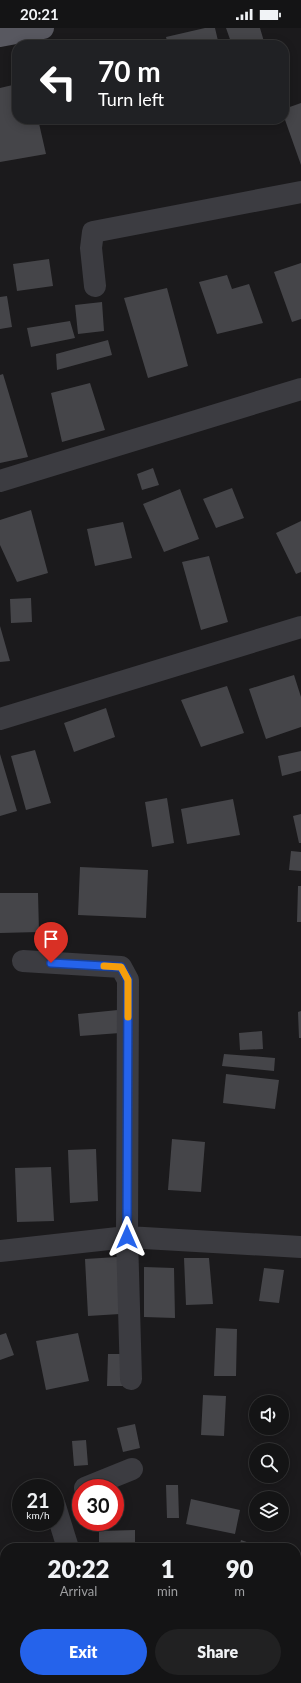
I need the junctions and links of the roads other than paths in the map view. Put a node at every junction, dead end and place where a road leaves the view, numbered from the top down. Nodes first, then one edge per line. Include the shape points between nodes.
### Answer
1 (43, 28) edge
2 (0, 36) edge
3 (301, 192) edge
4 (95, 286) dead end
5 (301, 389) edge
6 (0, 481) edge
7 (301, 627) edge
8 (0, 719) edge
9 (23, 962) dead end
10 (127, 1237) junction
11 (301, 1247) edge
12 (0, 1251) edge
13 (131, 1379) dead end
14 (132, 1469) dead end
15 (107, 1479) edge
16 (63, 1531) edge
17 (66, 1543) edge

1 - 2 main road
3 - 4 street via 93,232
5 - 6 street
7 - 8 street
9 - 10 street via 121,967 128,980
10 - 11 street
10 - 12 street
10 - 13 street
14 - 15 street
16 - 17 street

